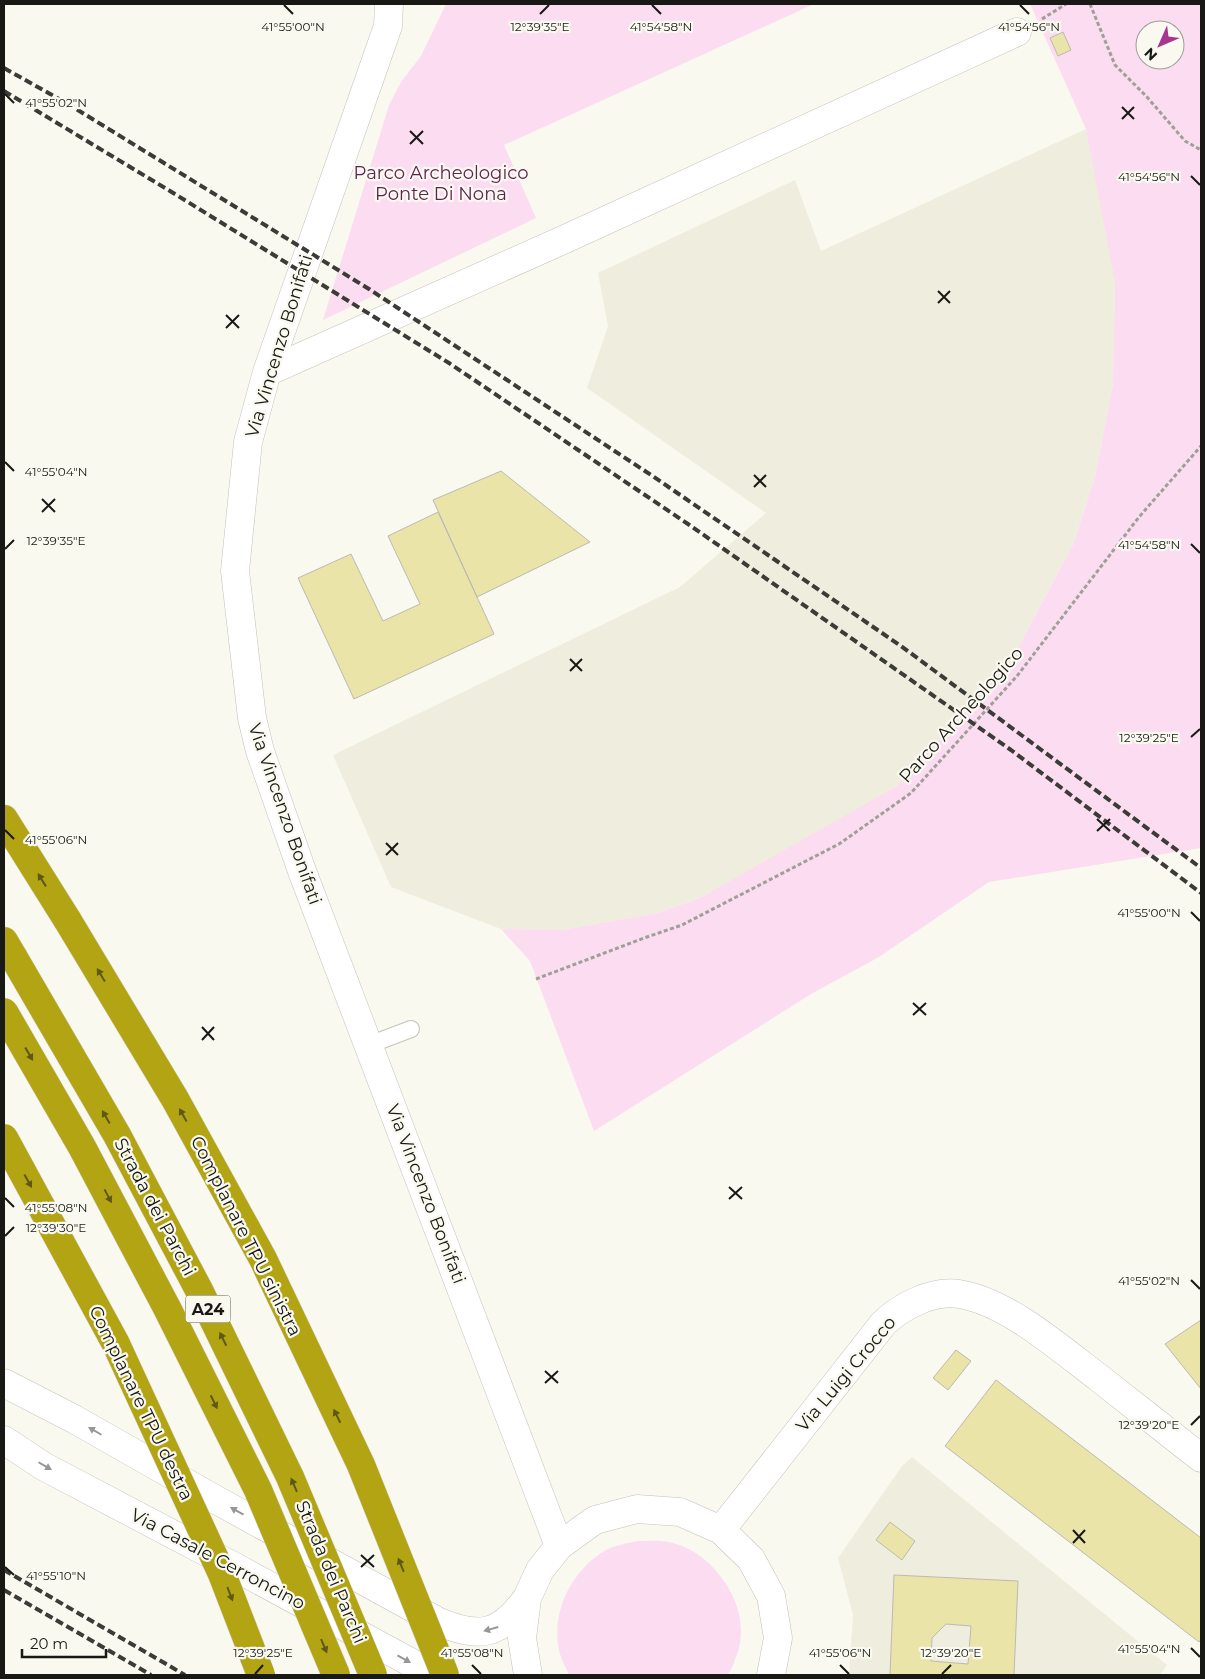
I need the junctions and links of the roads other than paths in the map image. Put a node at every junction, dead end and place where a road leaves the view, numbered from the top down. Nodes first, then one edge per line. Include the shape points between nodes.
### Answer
1 (389, 4) edge
2 (1017, 32) dead end
3 (267, 372) junction
4 (4, 819) edge
5 (9, 949) edge
6 (4, 1012) edge
7 (411, 1029) dead end
8 (369, 1045) junction
9 (4, 1138) edge
10 (4, 1384) edge
11 (4, 1440) edge
12 (1201, 1458) edge
13 (720, 1530) junction
14 (559, 1546) junction
15 (527, 1598) junction
16 (261, 1675) edge
17 (336, 1675) edge
18 (373, 1675) edge
19 (434, 1675) edge
20 (445, 1675) edge
21 (528, 1675) edge
22 (771, 1675) edge

1 - 3 street, Via Vincenzo Bonifati via 388,26 381,49
2 - 3 street
3 - 8 street, Via Vincenzo Bonifati via 248,442 236,571 252,718 260,751 302,871
20 -> 4 highway, Complanare TPU sinistra, bridge via 361,1465 263,1259 174,1099
18 -> 5 highway, Strada dei Parchi / A24, bridge via 290,1477 200,1292 117,1136
6 -> 17 highway, Strada dei Parchi / A24, bridge via 82,1147 258,1490
7 - 8 lane
8 - 14 street, Via Vincenzo Bonifati
9 -> 16 highway, Complanare TPU destra, bridge via 116,1344 222,1574
15 -> 10 street via 509,1621 491,1630 479,1632 453,1628 74,1419
11 -> 19 street, Via Casale Cerroncino via 43,1466
12 - 13 street, Via Luigi Crocco via 1081,1364 1008,1312 974,1297 945,1294 906,1306 883,1324
13 - 14 street via 680,1512 637,1509 595,1520
13 - 22 street via 752,1559 771,1596 778,1638
14 - 15 street via 540,1570
15 - 21 street via 522,1638

